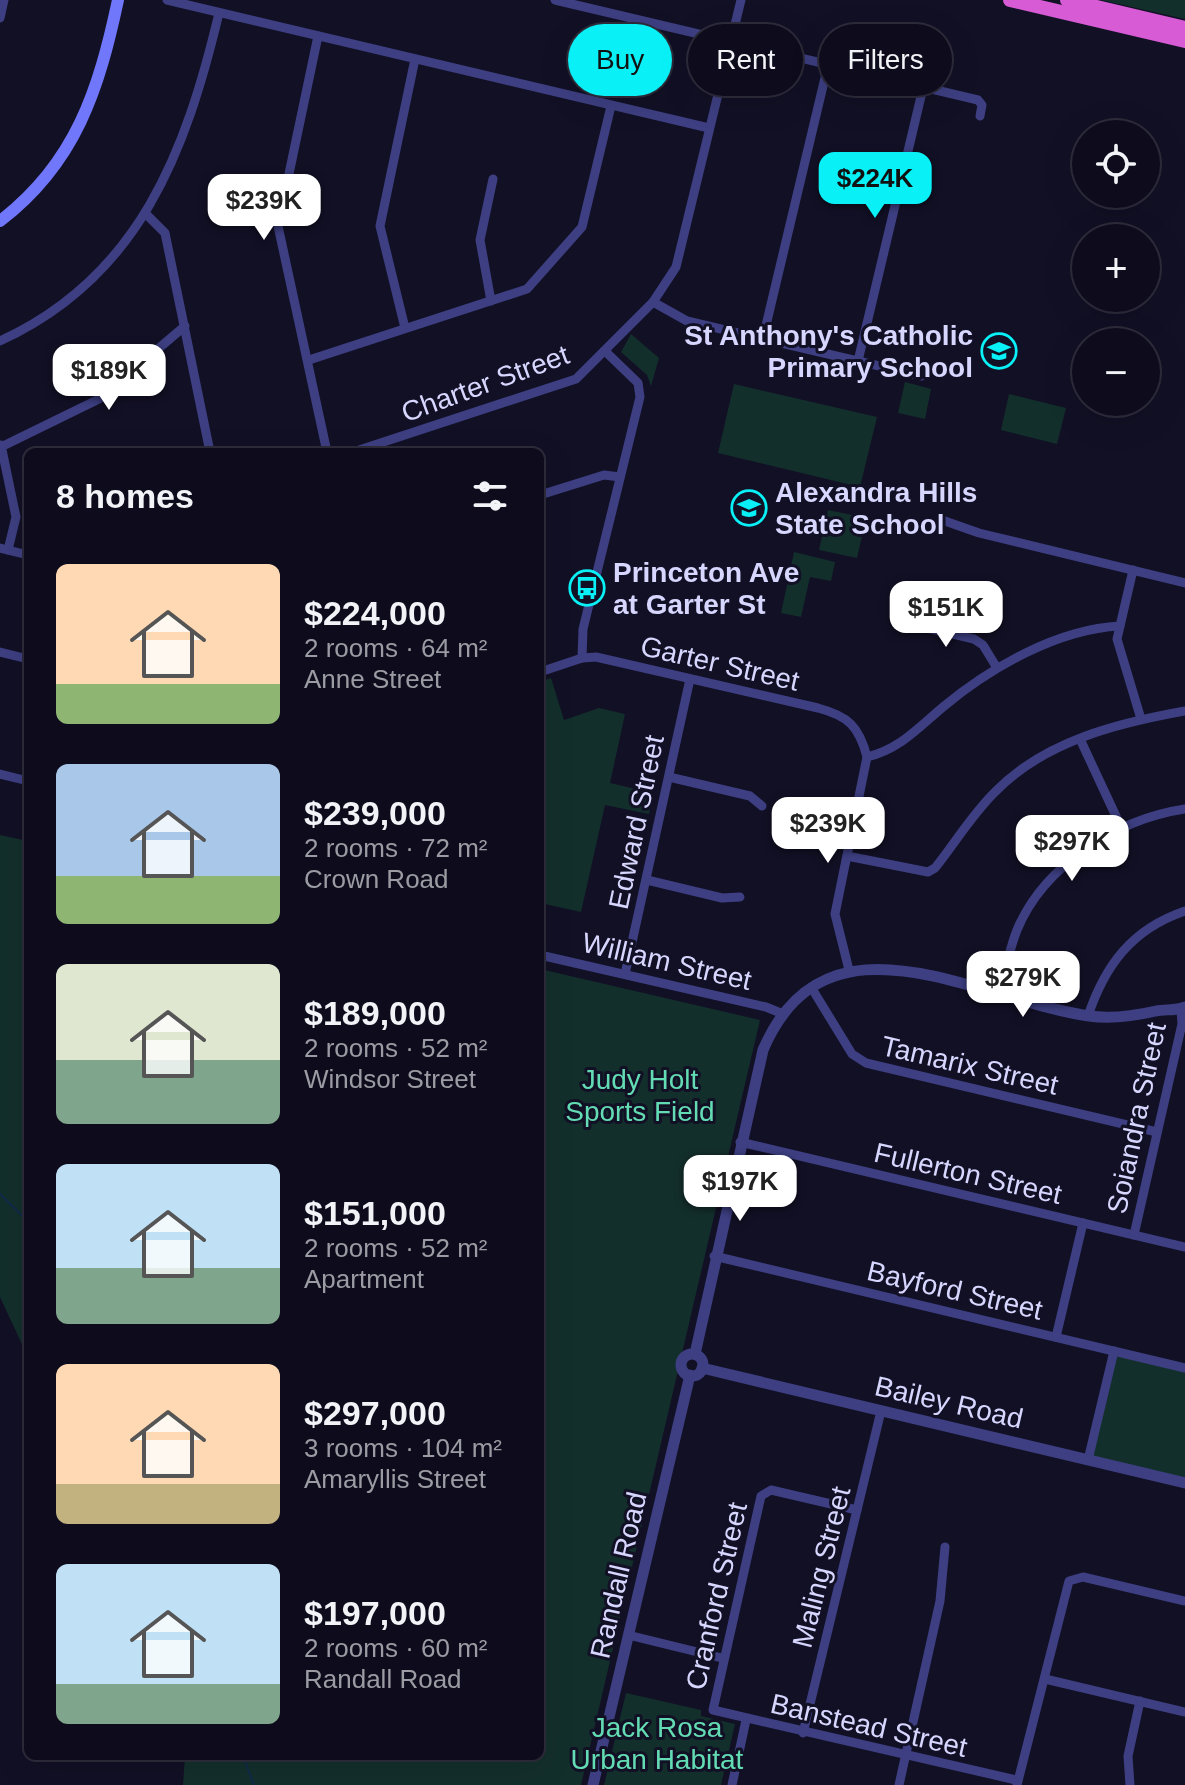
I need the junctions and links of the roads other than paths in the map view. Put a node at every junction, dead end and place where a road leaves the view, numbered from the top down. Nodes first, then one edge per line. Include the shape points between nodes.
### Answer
1 (4, 0) edge
2 (118, 0) edge
3 (167, 0) edge
4 (555, 0) edge
5 (741, 0) edge
6 (1010, 0) edge
7 (1067, 0) edge
8 (219, 13) junction
9 (0, 18) edge
10 (735, 24) edge
11 (1185, 28) edge
12 (688, 31) edge
13 (318, 36) junction
14 (1185, 41) edge
15 (415, 59) junction
16 (952, 94) edge
17 (717, 96) edge
18 (821, 96) edge
19 (921, 96) edge
20 (611, 106) junction
21 (980, 116) dead end
22 (709, 128) junction
23 (493, 179) dead end
24 (146, 214) junction
25 (0, 221) edge
26 (491, 301) junction
27 (653, 302) junction
28 (185, 326) junction
29 (405, 328) junction
30 (763, 338) junction
31 (0, 341) edge
32 (606, 352) junction
33 (309, 360) junction
34 (858, 361) junction
35 (922, 376) dead end
36 (1, 444) edge
37 (209, 448) edge
38 (326, 448) edge
39 (365, 448) edge
40 (620, 477) junction
41 (544, 494) edge
42 (942, 520) dead end
43 (4, 549) edge
44 (24, 554) edge
45 (1133, 570) junction
46 (1185, 583) edge
47 (902, 622) dead end
48 (1120, 626) junction
49 (0, 652) edge
50 (24, 658) edge
51 (582, 658) junction
52 (997, 668) junction
53 (544, 671) edge
54 (690, 679) junction
55 (1185, 711) edge
56 (1141, 719) junction
57 (1080, 739) junction
58 (867, 757) junction
59 (0, 774) edge
60 (669, 777) junction
61 (24, 780) edge
62 (762, 806) dead end
63 (1185, 809) edge
64 (1121, 827) junction
65 (847, 856) junction
66 (647, 880) junction
67 (740, 897) dead end
68 (1185, 911) edge
69 (544, 956) edge
70 (849, 970) junction
71 (625, 974) junction
72 (811, 987) junction
73 (999, 995) junction
74 (1183, 1008) edge
75 (783, 1014) junction
76 (1088, 1016) junction
77 (1157, 1132) junction
78 (740, 1142) junction
79 (1083, 1223) junction
80 (1134, 1235) junction
81 (1185, 1247) edge
82 (714, 1256) junction
83 (1056, 1337) junction
84 (1114, 1351) junction
85 (695, 1354) junction
86 (702, 1368) junction
87 (1185, 1368) edge
88 (690, 1375) junction
89 (881, 1411) junction
90 (1088, 1460) junction
91 (1185, 1483) edge
92 (857, 1510) junction
93 (945, 1547) dead end
94 (1185, 1601) edge
95 (628, 1635) junction
96 (722, 1658) junction
97 (1045, 1679) junction
98 (1140, 1701) junction
99 (713, 1710) joint
100 (1185, 1712) edge
101 (746, 1720) junction
102 (803, 1733) junction
103 (905, 1756) junction
104 (1016, 1782) edge
105 (593, 1785) edge
106 (732, 1785) edge
107 (899, 1785) edge
108 (1130, 1785) edge

1 - 9 street
2 - 25 main road via 100,79 72,140 31,193
3 - 8 street
4 - 12 street
5 - 10 street, Charter Street
6 - 14 highway
7 - 11 highway
8 - 13 street
8 - 24 street via 187,133
13 - 15 street
13 - 33 street via 278,226
15 - 20 street
15 - 29 street via 380,226
16 - 21 street via 978,100
17 - 22 street, Charter Street
18 - 30 street
19 - 34 street
20 - 22 street
20 - 26 street via 582,227 527,289
22 - 27 street, Charter Street via 676,267
23 - 26 street via 480,240
24 - 28 street via 165,233
24 - 31 street via 66,300
26 - 29 street
27 - 30 street via 676,318
27 - 32 street, Charter Street
28 - 36 street via 99,399
28 - 37 street
29 - 33 street
30 - 34 street
32 - 39 street, Charter Street via 576,379 559,386
32 - 40 street via 640,389
33 - 38 street
34 - 35 street
36 - 43 street via 16,517
40 - 41 street via 604,475
40 - 51 street via 583,629
42 - 45 street
43 - 44 street
45 - 46 street
45 - 48 street
47 - 52 street via 974,639
48 - 52 street via 1068,637
48 - 56 street via 1118,647
49 - 50 street
51 - 53 street, Garter Street
51 - 54 street, Garter Street
52 - 58 street via 900,745
54 - 58 street, Garter Street via 844,716 858,729
54 - 60 street, Edward Street
55 - 56 street
56 - 57 street
57 - 64 street
57 - 65 street via 1011,777 935,868 920,872
58 - 65 street
59 - 61 street
60 - 62 street via 750,796
60 - 66 street, Edward Street
63 - 64 street
64 - 73 street via 1065,867 1030,907 1018,928
65 - 70 street via 835,921
66 - 67 street via 722,898
66 - 71 street, Edward Street
68 - 76 street via 1154,924 1124,947 1104,973
69 - 71 street, William Street
70 - 72 street, Randall Road
70 - 73 street via 897,969
71 - 75 street, William Street
72 - 75 street, Randall Road
72 - 77 street, Tamarix Street via 852,1054 866,1063
73 - 76 street
74 - 76 street
74 - 77 street, Soiandra Street
75 - 78 street, Randall Road via 763,1050
77 - 80 street, Soiandra Street
78 - 79 street, Fullerton Street
78 - 82 street, Randall Road
79 - 80 street, Fullerton Street
79 - 83 street
80 - 81 street, Fullerton Street
82 - 83 street, Bayford Street
82 - 85 street, Randall Road
83 - 84 street, Bayford Street
84 - 87 street, Bayford Street
84 - 90 street
85 - 86 street
85 - 88 street, Randall Road via 681,1363
86 - 88 street
86 - 89 street, Bailey Road
88 - 95 street, Randall Road
89 - 90 street, Bailey Road
89 - 92 street, Maling Street
90 - 91 street, Bailey Road
92 - 96 street, Cranford Street via 765,1491
92 - 102 street, Maling Street
93 - 103 street via 939,1610
94 - 97 street via 1083,1577 1069,1581
95 - 96 street
95 - 105 street, Randall Road
96 - 99 street, Cranford Street
97 - 98 street
97 - 104 street
98 - 100 street
98 - 108 street via 1128,1756
99 - 101 street, Banstead Street
101 - 102 street, Banstead Street
101 - 106 street
102 - 103 street, Banstead Street
103 - 104 street, Banstead Street
103 - 107 street

